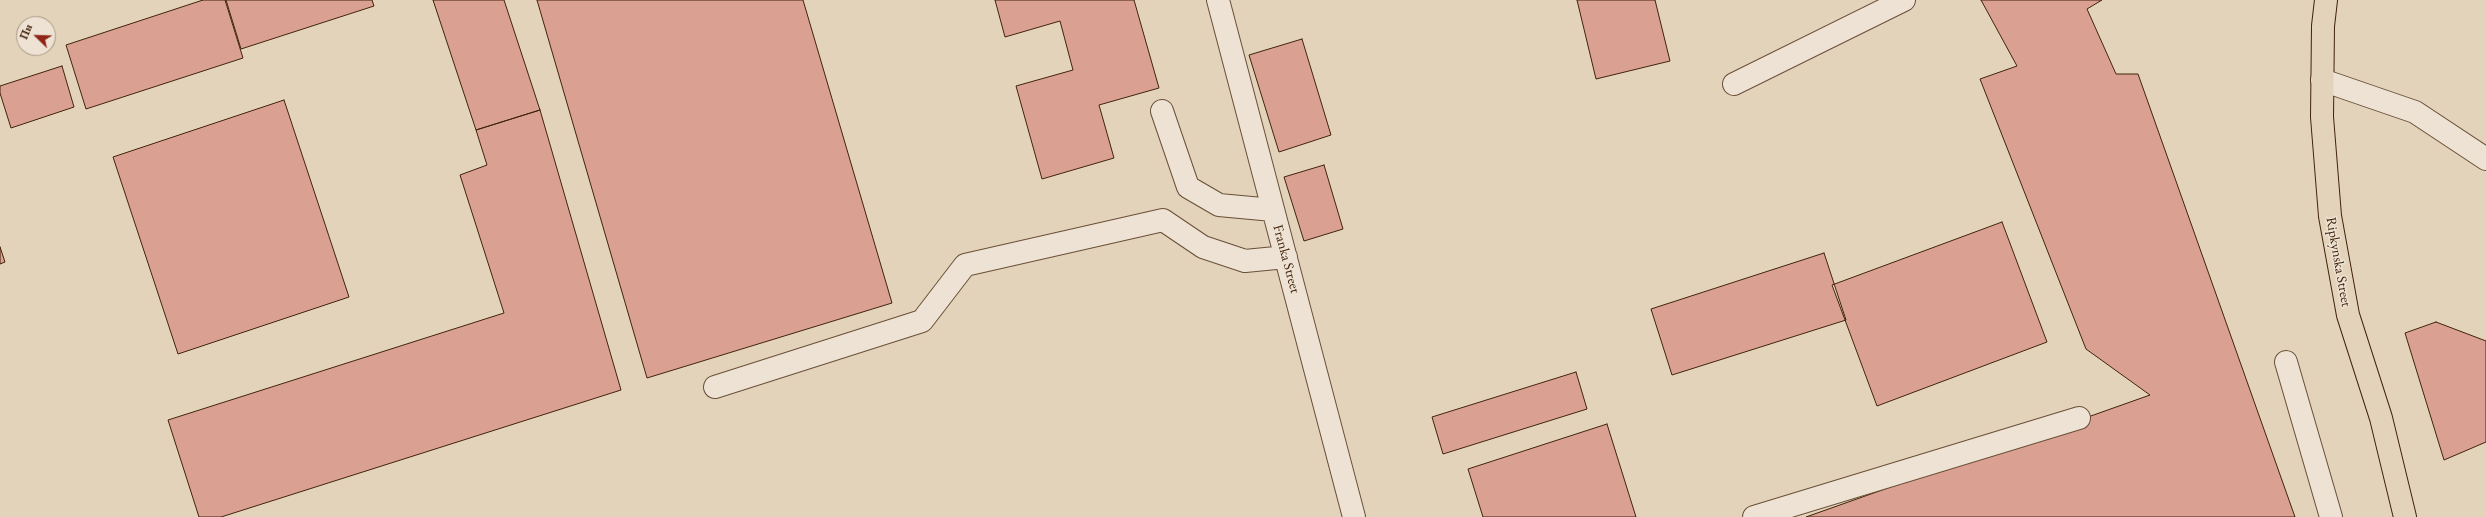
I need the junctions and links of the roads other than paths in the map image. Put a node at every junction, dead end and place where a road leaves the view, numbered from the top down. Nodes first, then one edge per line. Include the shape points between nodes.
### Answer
1 (1218, 0) edge
2 (1904, 0) edge
3 (2326, 0) edge
4 (2322, 80) junction
5 (1734, 84) dead end
6 (1162, 111) dead end
7 (2486, 159) edge
8 (1273, 210) junction
9 (1286, 257) junction
10 (2286, 362) dead end
11 (715, 387) dead end
12 (2079, 418) dead end
13 (1354, 517) edge
14 (1754, 517) edge
15 (2331, 517) edge
16 (2405, 517) edge

1 - 8 street, Franka Street
2 - 5 street
3 - 4 main road, Ripkynska Street
4 - 7 street via 2415,112
4 - 16 main road, Ripkynska Street via 2322,117 2330,216 2348,315 2381,418
6 - 8 street via 1188,187 1219,205
8 - 9 street, Franka Street
9 - 11 street via 1245,261 1203,248 1163,220 965,265 922,321
9 - 13 street, Franka Street
10 - 15 street
12 - 14 street

